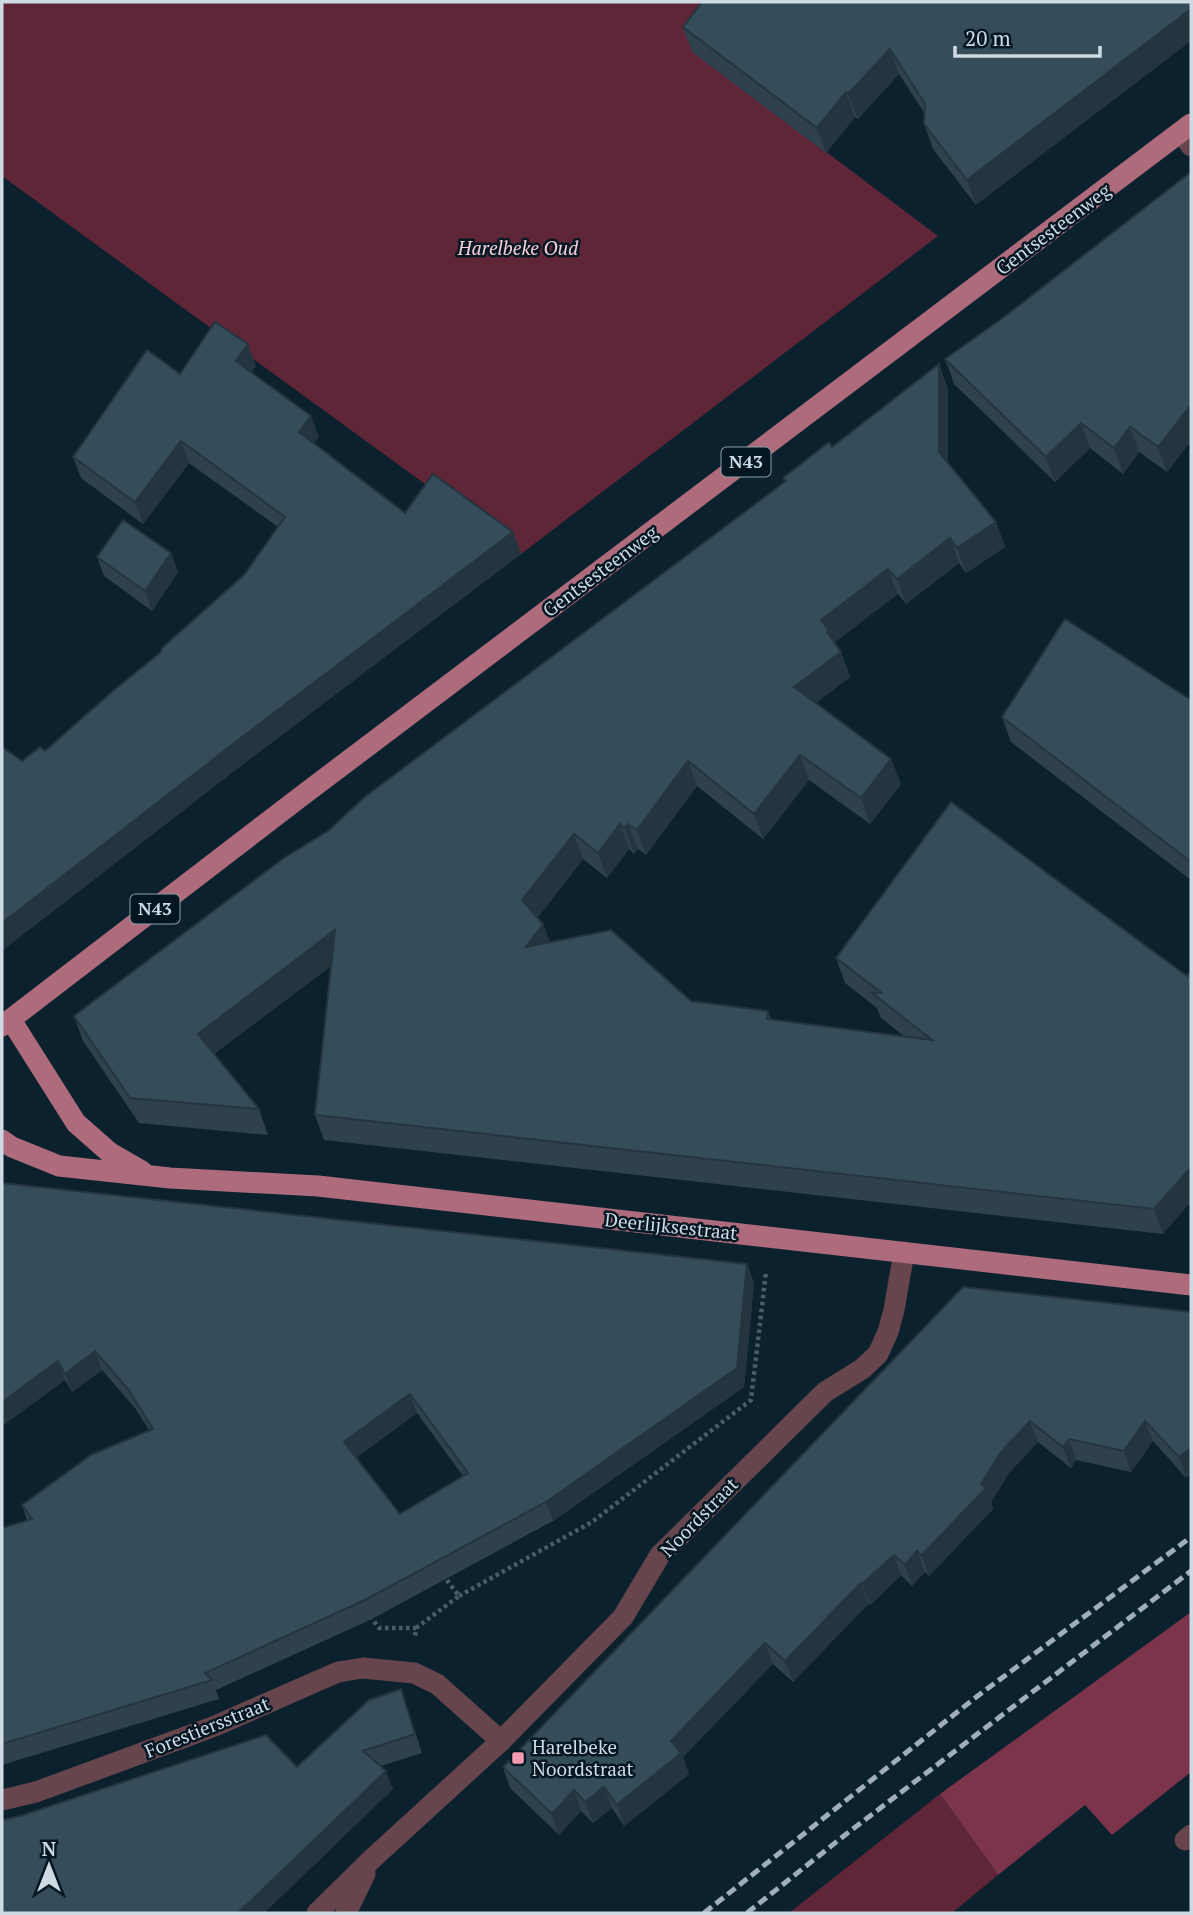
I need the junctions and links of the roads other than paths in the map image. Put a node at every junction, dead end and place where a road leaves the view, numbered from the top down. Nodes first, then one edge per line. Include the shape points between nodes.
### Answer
1 (1188, 134) edge
2 (6, 1023) edge
3 (2, 1140) edge
4 (150, 1176) junction
5 (904, 1252) junction
6 (1191, 1284) edge
7 (501, 1741) junction
8 (2, 1800) edge
9 (372, 1859) junction
10 (317, 1913) edge
11 (346, 1913) edge

1 - 2 main road, Gentsesteenweg / N43 via 299,798
2 - 4 main road, Deerlijksestraat via 76,1123 109,1153
3 - 4 main road, Deerlijksestraat via 59,1166
4 - 5 main road, Deerlijksestraat via 318,1186
5 - 6 main road, Deerlijksestraat
5 - 7 street, Noordstraat via 894,1310 877,1354 825,1392 660,1555 623,1617
7 - 8 street, Forestiersstraat via 437,1684 414,1673 363,1668 338,1672 215,1726 36,1792
7 - 9 street, Noordstraat
9 - 10 street, Noordstraat
9 - 11 street, Noordstraat

